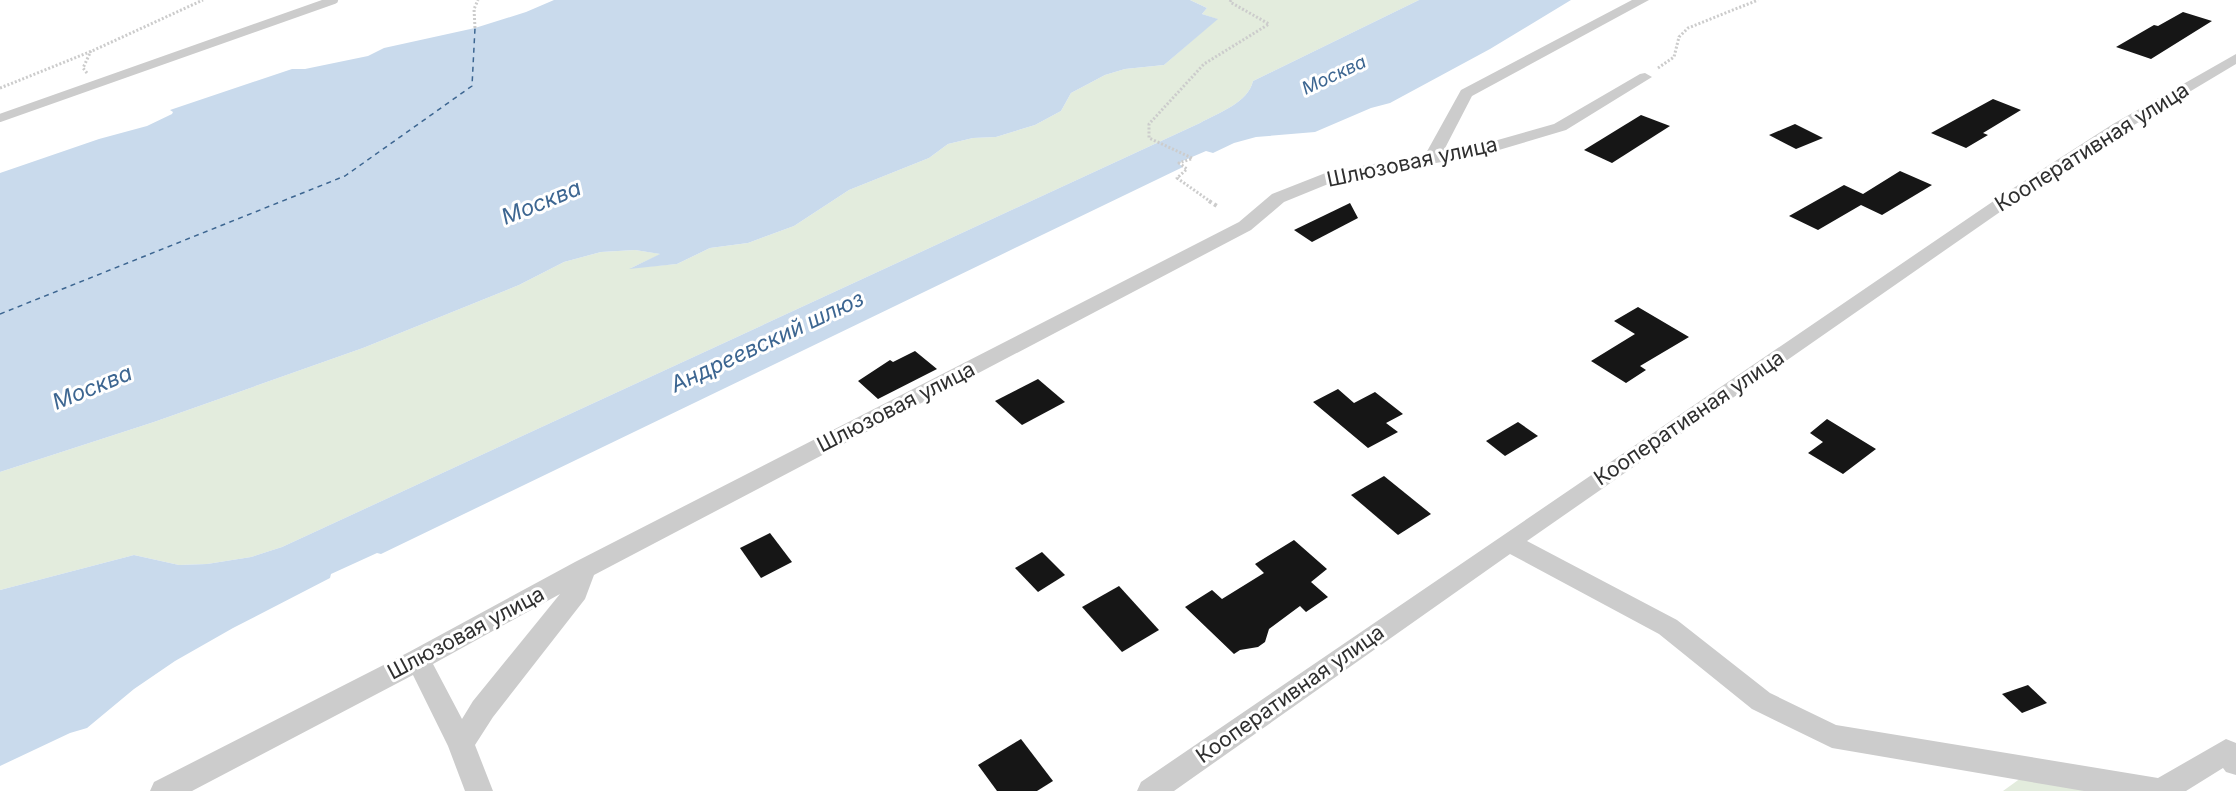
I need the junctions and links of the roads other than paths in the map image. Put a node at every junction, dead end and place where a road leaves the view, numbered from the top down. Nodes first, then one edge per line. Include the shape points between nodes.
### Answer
1 (334, 0) edge
2 (1642, 0) edge
3 (2236, 58) edge
4 (1645, 77) road end
5 (0, 118) edge
6 (1431, 159) junction
7 (1508, 542) junction
8 (584, 569) junction
9 (418, 660) junction
10 (460, 744) junction
11 (2233, 752) edge
12 (164, 791) edge
13 (479, 791) edge
14 (1151, 791) edge
15 (2161, 791) edge

1 - 5 lane
2 - 6 street via 1466,93
3 - 7 street, Кооперативная улица via 2158,102 1978,220
4 - 6 street, Шлюзовая улица via 1560,127 1482,150
6 - 8 street, Шлюзовая улица via 1334,176 1278,198 1245,226
7 - 14 street, Кооперативная улица
7 - 15 street via 1668,627 1761,701 1832,736
8 - 9 street, Шлюзовая улица
8 - 10 street via 576,592
9 - 10 street
9 - 12 street, Шлюзовая улица
10 - 13 street
11 - 15 street

